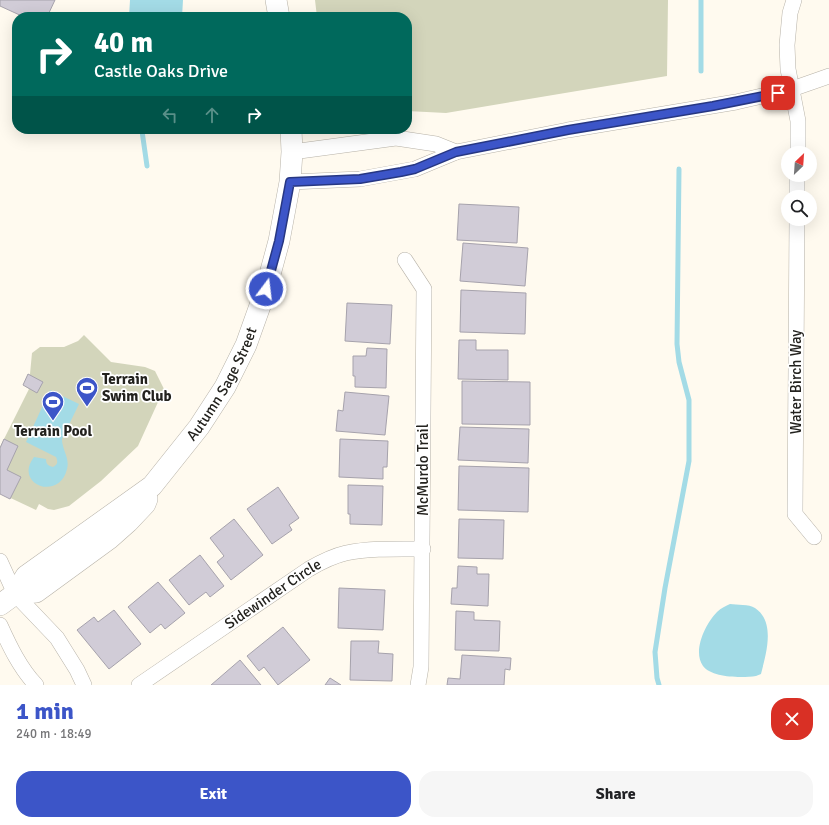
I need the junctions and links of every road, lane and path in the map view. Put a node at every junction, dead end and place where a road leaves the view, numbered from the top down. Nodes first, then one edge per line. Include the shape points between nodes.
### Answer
1 (276, 0) edge
2 (794, 0) edge
3 (277, 12) edge
4 (829, 76) edge
5 (792, 89) junction
6 (291, 134) edge
7 (798, 146) edge
8 (292, 152) junction
9 (456, 152) junction
10 (290, 182) junction
11 (797, 226) edge
12 (405, 260) dead end
13 (814, 537) dead end
14 (423, 549) junction
15 (0, 561) edge
16 (7, 599) edge
17 (0, 625) edge
18 (36, 685) edge
19 (84, 685) edge
20 (139, 685) edge
21 (418, 685) edge

1 - 3 street
2 - 5 street via 787,45
4 - 5 street
5 - 7 street via 798,121
5 - 9 street via 713,106
6 - 8 street, Autumn Sage Street
8 - 9 street via 396,138 436,144
8 - 10 street, Autumn Sage Street
9 - 10 street via 415,169 360,179
10 - 16 street, Autumn Sage Street via 279,241 266,289 246,345 225,387 199,427 152,486 26,576
11 - 13 street, Water Birch Way via 795,514
12 - 14 street, McMurdo Trail via 424,288
14 - 20 street, Sidewinder Circle via 366,550 345,553 325,560 309,568
14 - 21 street, McMurdo Trail via 421,667
15 - 16 street
16 - 19 street via 57,638
17 - 18 street via 27,675

